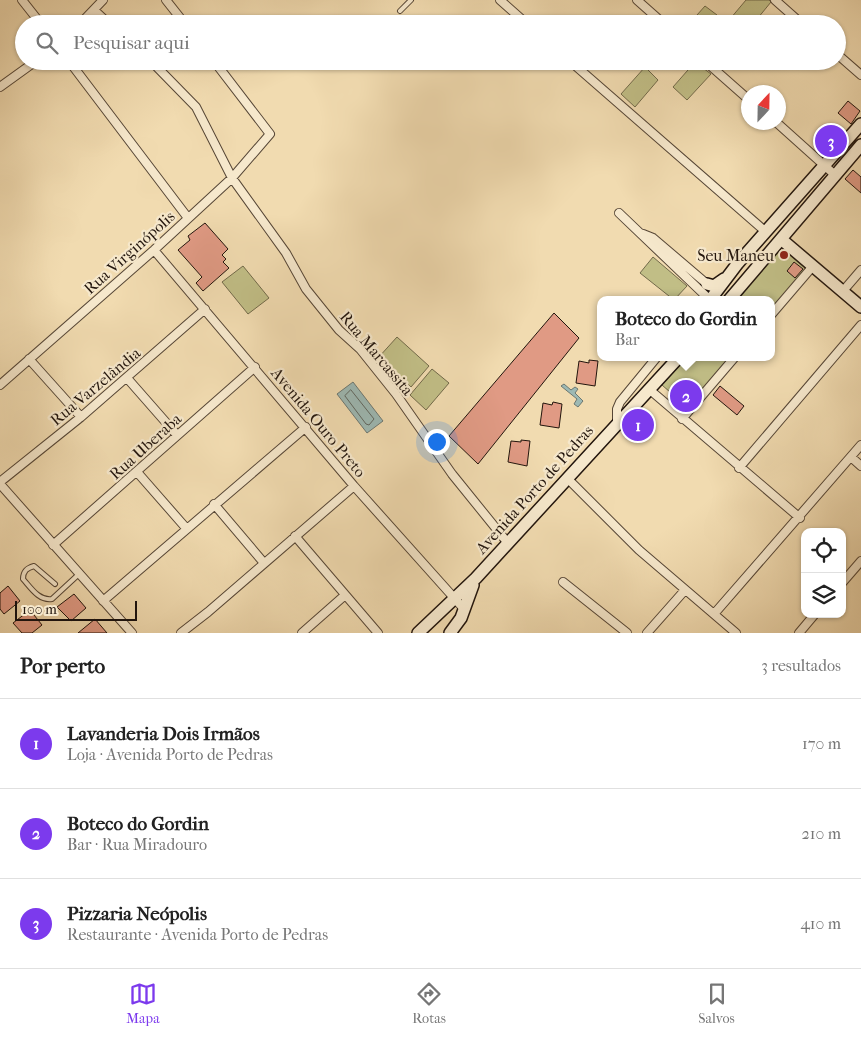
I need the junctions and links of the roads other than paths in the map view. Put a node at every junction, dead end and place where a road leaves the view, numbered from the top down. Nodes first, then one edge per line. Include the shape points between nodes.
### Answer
1 (22, 0) edge
2 (103, 0) edge
3 (166, 0) edge
4 (411, 0) edge
5 (500, 0) edge
6 (637, 0) edge
7 (774, 0) edge
8 (94, 10) junction
9 (400, 11) dead end
10 (34, 15) edge
11 (89, 15) edge
12 (99, 15) edge
13 (178, 15) edge
14 (517, 15) edge
15 (654, 15) edge
16 (792, 15) edge
17 (846, 62) edge
18 (24, 70) edge
19 (76, 70) edge
20 (160, 70) edge
21 (221, 70) edge
22 (580, 70) edge
23 (716, 70) edge
24 (861, 74) edge
25 (0, 87) edge
26 (741, 93) edge
27 (861, 124) edge
28 (785, 130) edge
29 (859, 150) edge
30 (826, 166) junction
31 (834, 175) junction
32 (232, 178) junction
33 (619, 213) dead end
34 (188, 218) junction
35 (766, 232) junction
36 (643, 234) junction
37 (781, 239) junction
38 (154, 250) junction
39 (813, 266) junction
40 (861, 270) edge
41 (729, 275) junction
42 (707, 284) joint
43 (843, 291) junction
44 (709, 296) edge
45 (714, 296) edge
46 (732, 296) edge
47 (861, 307) edge
48 (205, 309) junction
49 (775, 310) edge
50 (861, 325) edge
51 (29, 359) junction
52 (654, 361) edge
53 (675, 361) edge
54 (732, 361) edge
55 (255, 367) junction
56 (127, 378) junction
57 (0, 385) edge
58 (650, 390) junction
59 (81, 417) junction
60 (682, 419) junction
61 (617, 422) junction
62 (306, 427) junction
63 (177, 435) junction
64 (861, 445) edge
65 (851, 457) junction
66 (861, 466) edge
67 (740, 468) junction
68 (137, 472) junction
69 (567, 478) junction
70 (0, 483) edge
71 (354, 486) junction
72 (214, 504) junction
73 (800, 518) junction
74 (186, 528) junction
75 (295, 536) junction
76 (507, 542) junction
77 (53, 545) junction
78 (861, 561) edge
79 (264, 563) junction
80 (79, 574) junction
81 (476, 578) junction
82 (846, 578) edge
83 (563, 582) dead end
84 (55, 584) dead end
85 (685, 590) junction
86 (344, 596) junction
87 (455, 600) junction
88 (102, 601) junction
89 (464, 609) junction
90 (714, 614) junction
91 (812, 618) edge
92 (132, 633) edge
93 (181, 633) edge
94 (302, 633) edge
95 (378, 633) edge
96 (418, 633) edge
97 (450, 633) edge
98 (627, 633) edge
99 (647, 633) edge
100 (736, 633) edge
101 (799, 633) edge

1 - 10 street
2 - 8 street
3 - 13 street
4 - 9 lane
5 - 14 street
6 - 15 street
7 - 16 street
8 - 11 street
8 - 12 street
17 - 24 street
18 - 25 street
19 - 34 street
20 - 32 street, Rua Marcassita via 196,107
21 - 32 street, Rua Virginópolis via 270,134
22 - 35 street
23 - 26 street
27 - 30 main road
28 - 30 street
29 - 31 main road
30 - 31 street
30 - 35 main road
31 - 37 main road
32 - 34 street, Rua Virginópolis
32 - 76 street, Rua Marcassita via 281,246 306,289 339,330 360,349 452,474
33 - 36 street
34 - 38 street, Rua Virginópolis
35 - 41 main road
36 - 42 street via 653,238
36 - 44 street via 647,242
37 - 39 main road
37 - 46 main road
38 - 48 street, Avenida Ouro Preto
38 - 51 street, Rua Virginópolis
39 - 43 main road
39 - 49 street
40 - 43 street
41 - 42 main road via 718,285
41 - 45 main road
43 - 47 main road
48 - 55 street, Avenida Ouro Preto
48 - 56 street, Rua Varzelândia
50 - 67 street
51 - 57 street, Rua Virginópolis
51 - 59 street
52 - 61 street, Avenida Porto de Pedras via 624,395 617,409
53 - 58 main road, Avenida Porto de Pedras
54 - 60 street
55 - 62 street, Avenida Ouro Preto
55 - 63 street, Rua Uberaba
56 - 59 street, Rua Varzelândia
56 - 63 street
58 - 60 street
58 - 61 main road, Avenida Porto de Pedras
59 - 70 street, Rua Varzelândia
60 - 67 street
61 - 69 main road, Avenida Porto de Pedras
62 - 71 street, Avenida Ouro Preto
62 - 72 street
63 - 68 street, Rua Uberaba
64 - 65 street
65 - 66 street
65 - 73 street
67 - 73 street
68 - 74 street
68 - 77 street, Rua Uberaba
69 - 76 main road, Avenida Porto de Pedras
69 - 85 street via 639,550
70 - 77 street
71 - 75 street
71 - 87 street, Avenida Ouro Preto
72 - 74 street
72 - 79 street
73 - 90 street
74 - 88 street
75 - 79 street
75 - 86 street
76 - 81 main road, Avenida Porto de Pedras
77 - 80 street
78 - 82 street
79 - 93 street
80 - 84 lane via 48,600 38,596 23,579 23,574 34,566
80 - 88 street
81 - 87 main road, Avenida Porto de Pedras
81 - 89 main road, Avenida Porto de Pedras
83 - 98 street
85 - 90 street
85 - 99 street
86 - 94 street
86 - 95 street
87 - 89 street, Avenida Ouro Preto
87 - 96 main road, Avenida Porto de Pedras
88 - 92 street
89 - 97 main road, Avenida Porto de Pedras
90 - 100 street
91 - 101 street

